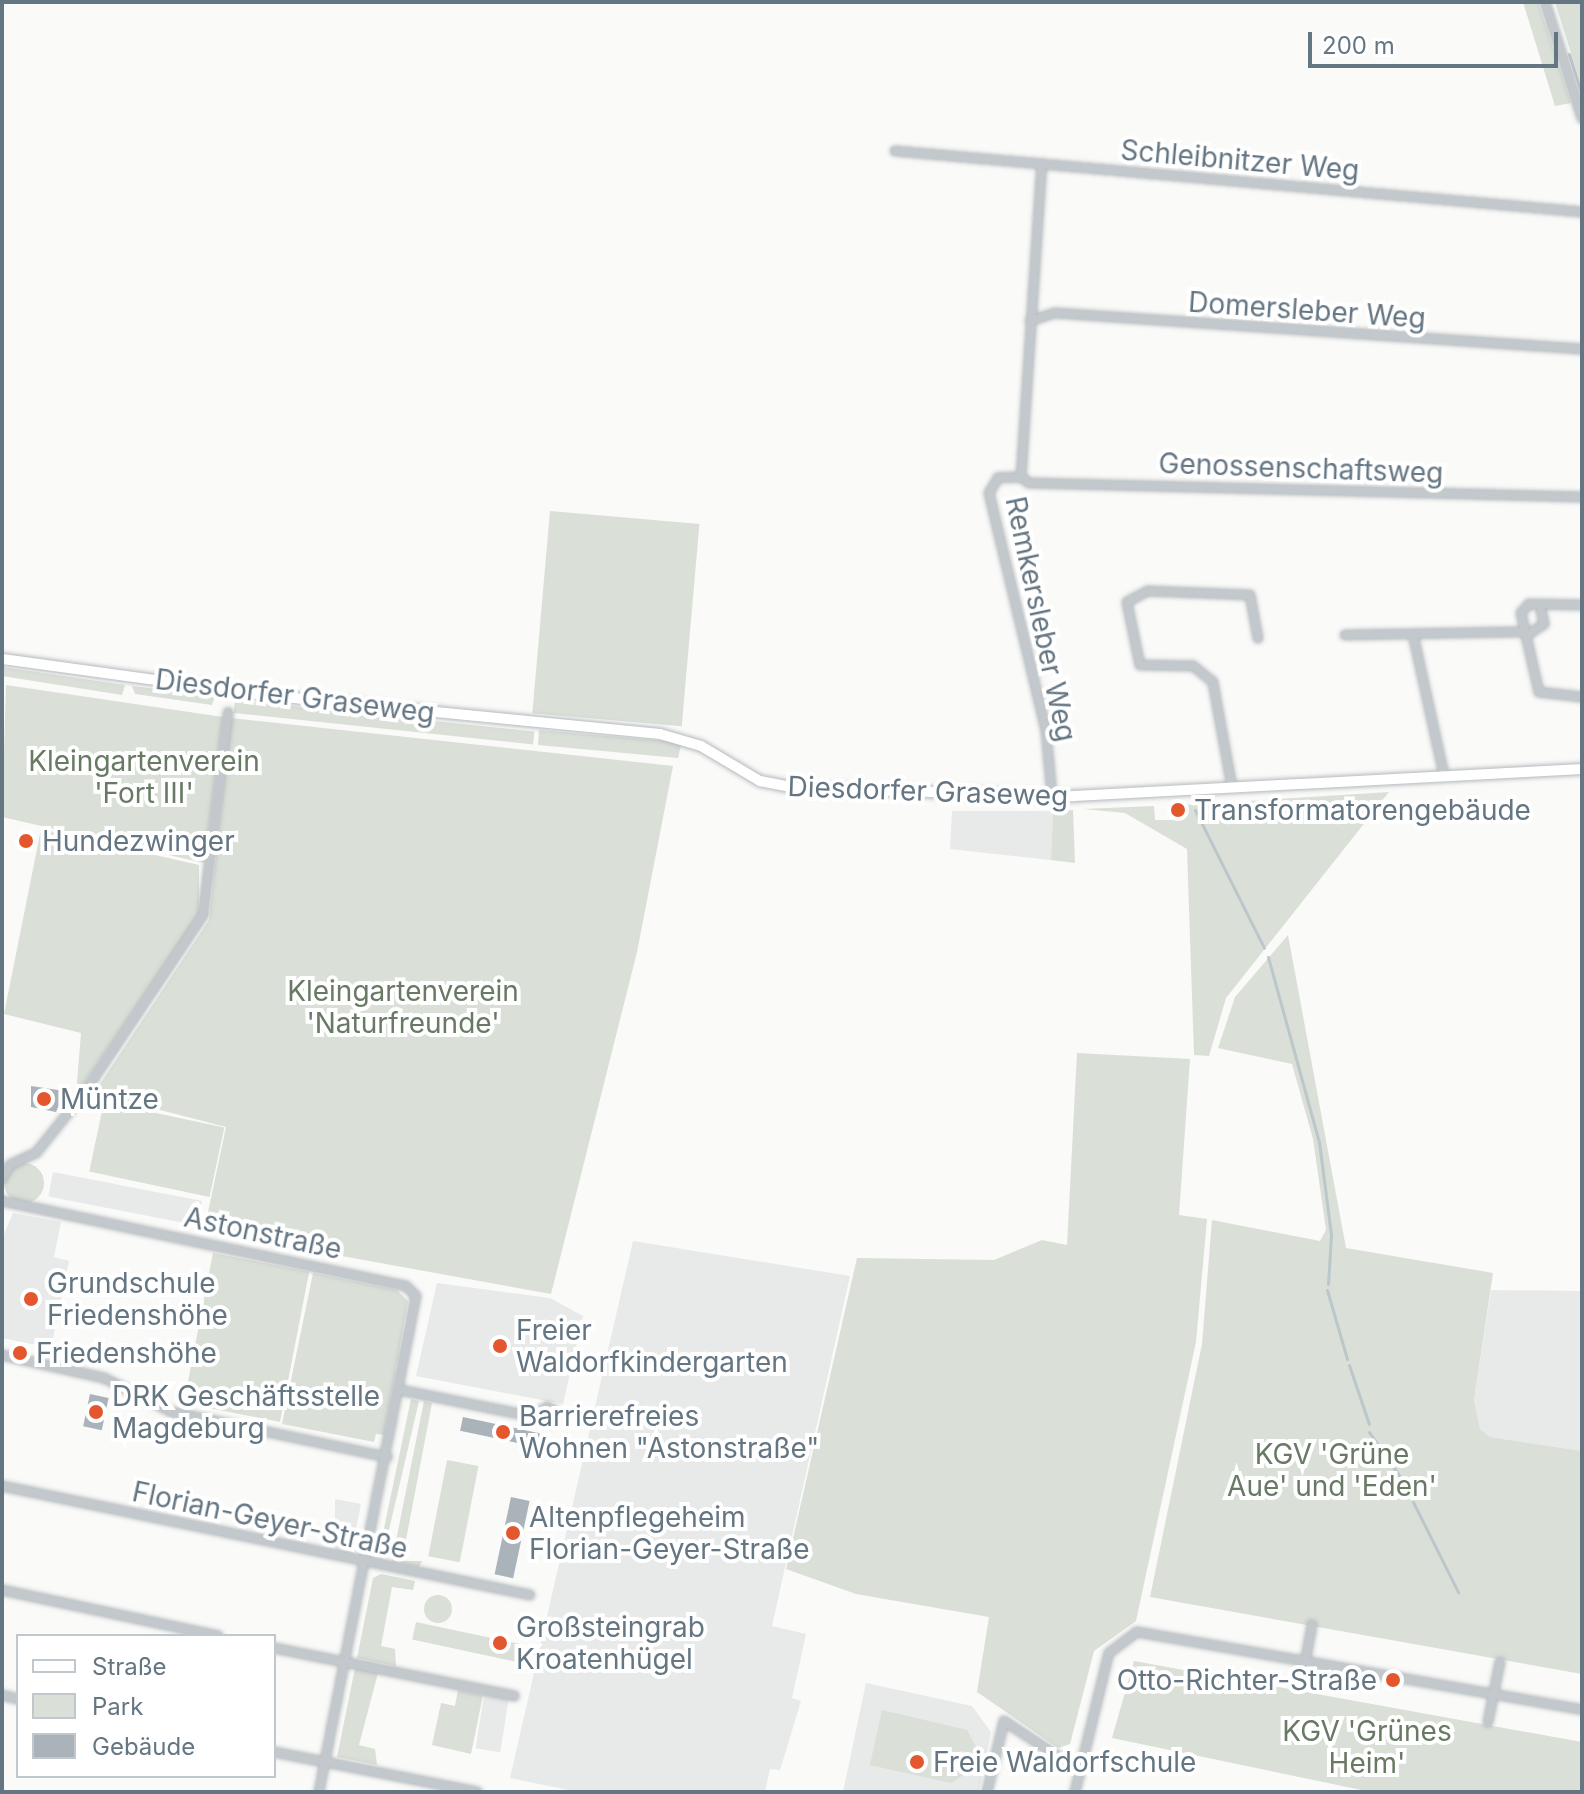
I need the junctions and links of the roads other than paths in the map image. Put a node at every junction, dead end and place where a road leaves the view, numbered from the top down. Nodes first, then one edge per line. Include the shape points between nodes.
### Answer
1 (1545, 2) edge
2 (1582, 118) edge
3 (895, 151) dead end
4 (1042, 164) junction
5 (1582, 212) edge
6 (1030, 321) junction
7 (1582, 349) edge
8 (1021, 477) junction
9 (1582, 497) edge
10 (1540, 605) junction
11 (1582, 605) edge
12 (1413, 634) junction
13 (1525, 634) junction
14 (1345, 635) dead end
15 (1258, 638) dead end
16 (2, 659) edge
17 (1582, 697) edge
18 (228, 713) dead end
19 (1582, 769) edge
20 (1444, 775) junction
21 (1232, 787) junction
22 (1052, 796) junction
23 (2, 1179) edge
24 (2, 1201) edge
25 (2, 1355) edge
26 (400, 1390) junction
27 (533, 1416) dead end
28 (387, 1457) junction
29 (2, 1486) edge
30 (365, 1563) junction
31 (2, 1590) edge
32 (530, 1595) dead end
33 (1312, 1625) dead end
34 (209, 1634) edge
35 (276, 1648) edge
36 (1306, 1657) junction
37 (1500, 1662) dead end
38 (345, 1663) junction
39 (1301, 1686) dead end
40 (1494, 1691) junction
41 (514, 1696) dead end
42 (1582, 1710) edge
43 (1488, 1722) dead end
44 (276, 1752) edge
45 (325, 1763) junction
46 (1080, 1771) junction
47 (319, 1792) edge
48 (477, 1792) edge
49 (987, 1792) edge
50 (1075, 1792) edge

1 - 2 street
3 - 4 street, Schleibnitzer Weg
4 - 5 street, Schleibnitzer Weg
4 - 6 street
6 - 7 street, Domersleber Weg via 1055,313
6 - 8 street
8 - 9 street, Genossenschaftsweg via 1029,483
8 - 22 street, Remkersleber Weg via 998,478 989,493 1046,731
10 - 11 street
10 - 13 street via 1544,624
10 - 13 street via 1521,613
12 - 13 street
12 - 14 street
12 - 20 street
13 - 17 street via 1539,692
15 - 21 street via 1250,595 1137,592 1127,602 1140,665 1193,666 1213,682
16 - 22 main road, Diesdorfer Graseweg via 305,699 660,734 788,787
18 - 23 street via 203,915 62,1122
19 - 20 main road, Diesdorfer Graseweg
20 - 21 main road, Diesdorfer Graseweg
21 - 22 main road, Diesdorfer Graseweg
24 - 26 street, Astonstraße via 406,1286 418,1304
25 - 28 street via 104,1378 172,1412
26 - 27 street
26 - 28 street, Astonstraße
28 - 30 street, Astonstraße
29 - 30 street, Florian-Geyer-Straße
30 - 32 street, Florian-Geyer-Straße
30 - 38 street, Astonstraße
31 - 34 street
33 - 36 street
35 - 38 street
36 - 39 street
36 - 40 street
36 - 46 street via 1137,1632 1109,1653
37 - 40 street
38 - 41 street
38 - 45 street, Astonstraße
40 - 42 street
40 - 43 street
44 - 45 street
45 - 47 street, Astonstraße
45 - 48 street
46 - 49 street via 1004,1721
46 - 50 street

